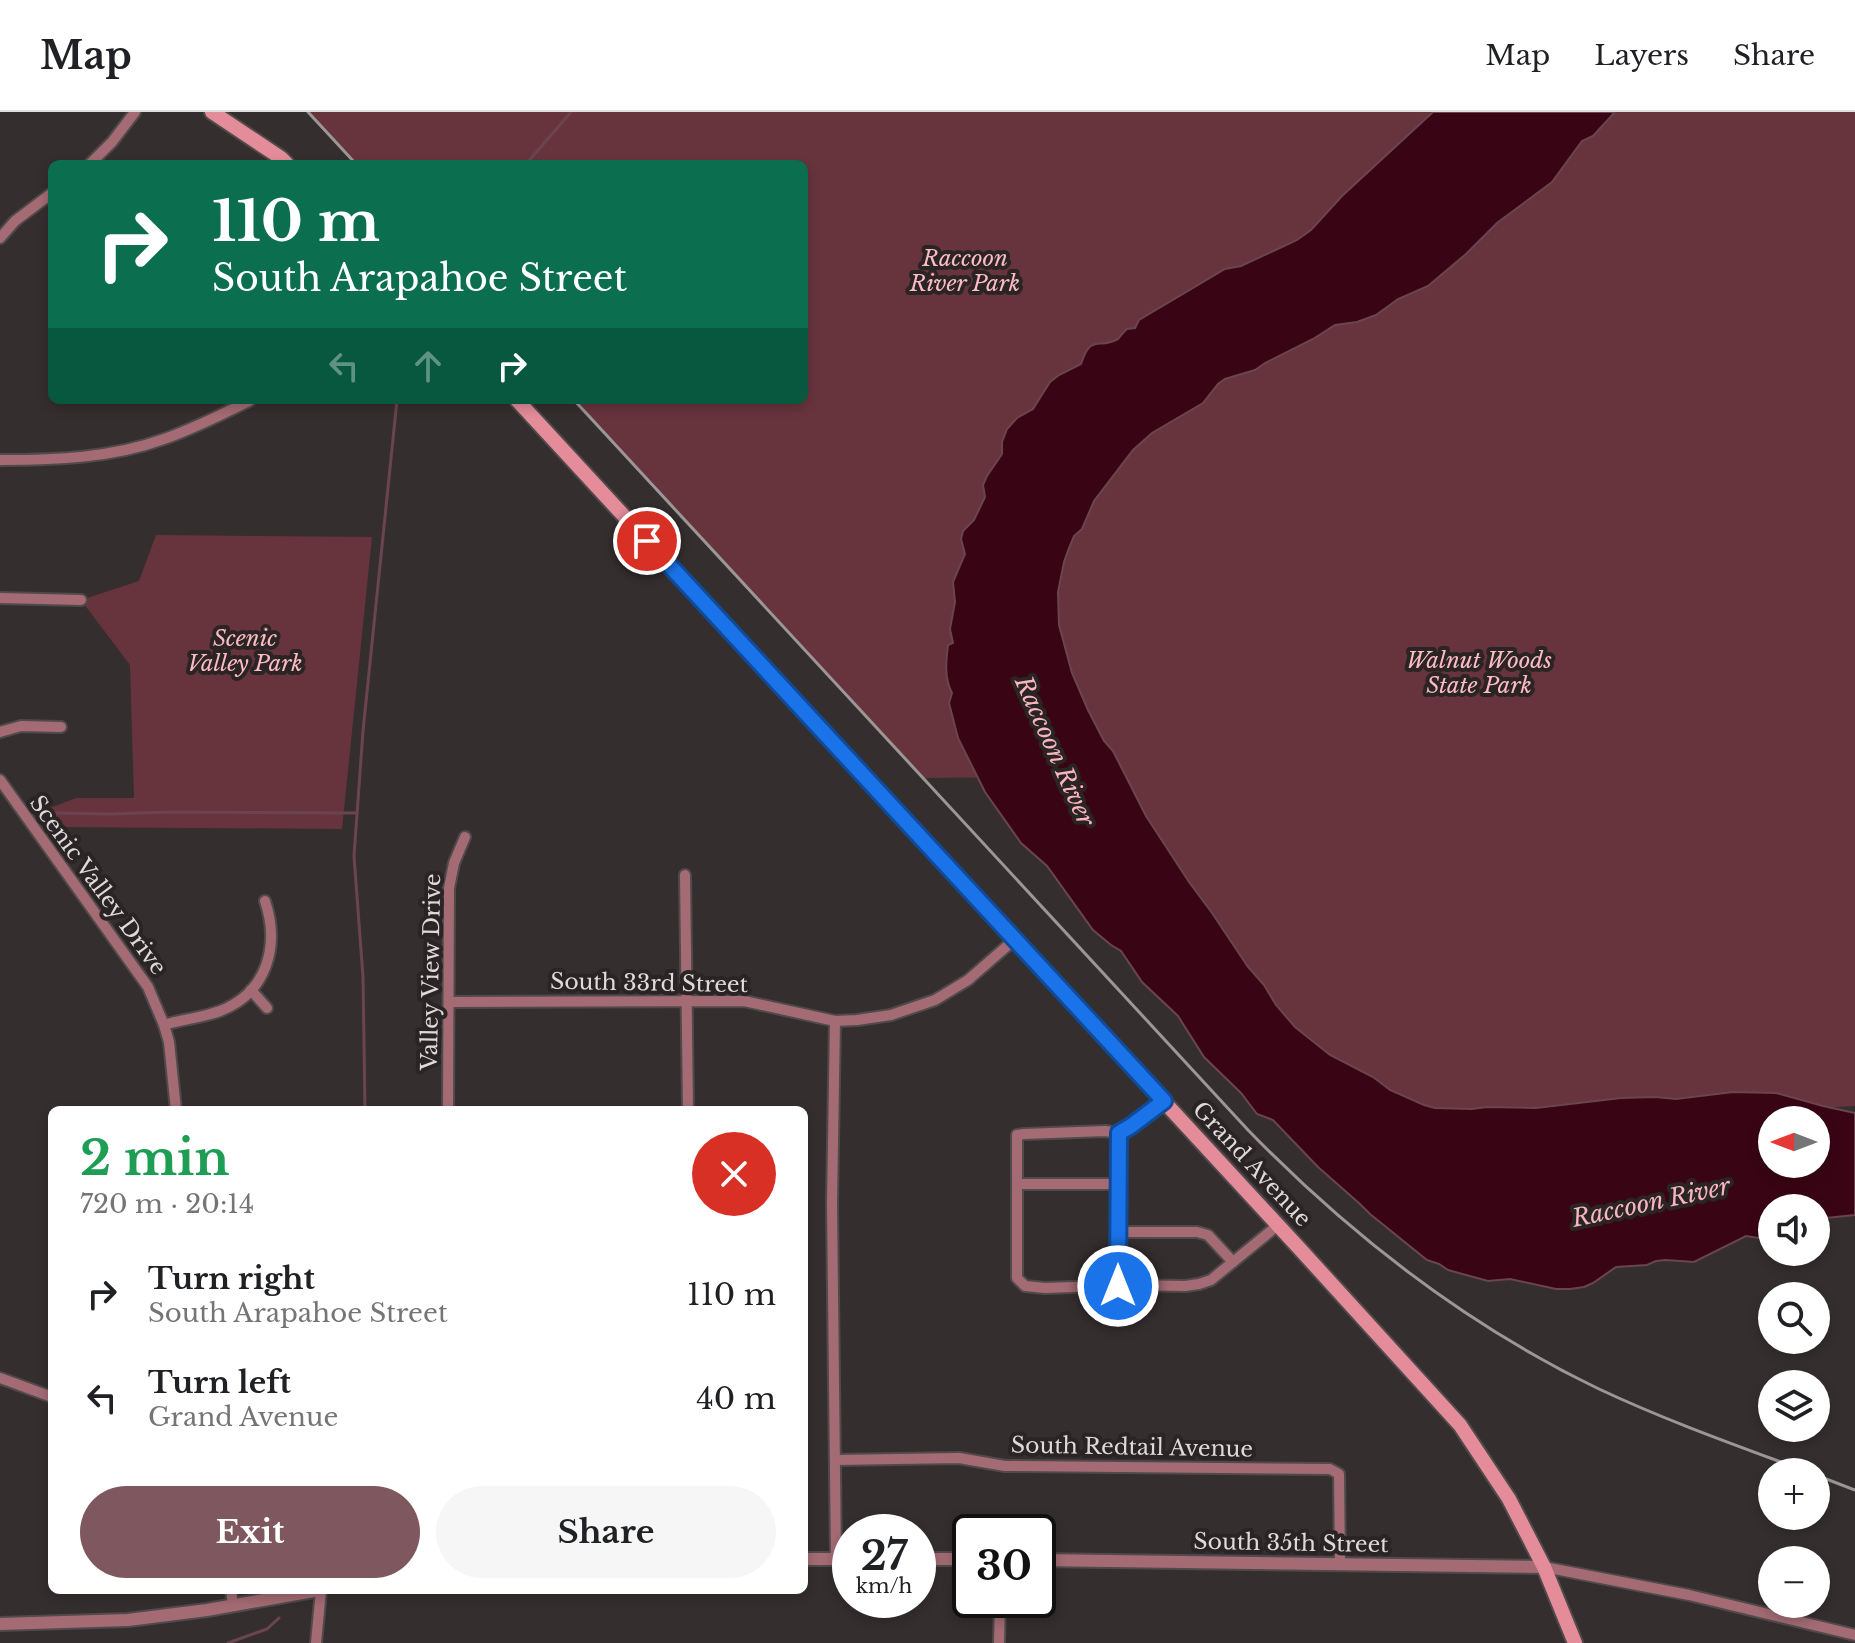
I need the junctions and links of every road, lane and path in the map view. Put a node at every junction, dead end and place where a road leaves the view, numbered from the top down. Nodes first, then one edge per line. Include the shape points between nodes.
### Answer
1 (135, 112) edge
2 (212, 112) edge
3 (94, 160) edge
4 (283, 160) edge
5 (48, 196) edge
6 (0, 238) edge
7 (243, 404) edge
8 (521, 404) edge
9 (0, 460) edge
10 (0, 598) edge
11 (81, 600) dead end
12 (61, 727) dead end
13 (0, 732) edge
14 (0, 780) edge
15 (465, 837) dead end
16 (685, 875) dead end
17 (265, 901) dead end
18 (1014, 940) junction
19 (251, 990) junction
20 (687, 1001) junction
21 (449, 1002) junction
22 (267, 1008) dead end
23 (835, 1021) junction
24 (164, 1025) junction
25 (1164, 1101) junction
26 (176, 1106) edge
27 (448, 1106) edge
28 (688, 1106) edge
29 (1119, 1133) junction
30 (1017, 1184) junction
31 (1118, 1184) junction
32 (1278, 1225) junction
33 (1118, 1232) junction
34 (1233, 1262) junction
35 (1118, 1286) junction
36 (0, 1378) edge
37 (48, 1396) edge
38 (835, 1460) junction
39 (836, 1514) edge
40 (808, 1559) edge
41 (832, 1559) edge
42 (1056, 1560) edge
43 (1340, 1564) junction
44 (1544, 1567) junction
45 (232, 1594) edge
46 (298, 1594) edge
47 (320, 1594) edge
48 (233, 1606) junction
49 (1000, 1618) edge
50 (0, 1624) edge
51 (1855, 1635) edge
52 (316, 1643) edge
53 (999, 1643) edge
54 (1575, 1643) edge

1 - 3 street
2 - 4 main road
5 - 6 street
7 - 9 street via 137,447 77,458
8 - 18 main road, Grand Avenue
10 - 11 street
12 - 13 street via 21,726
14 - 24 street, Scenic Valley Drive via 135,966
15 - 21 street, Valley View Drive via 449,888
16 - 20 street
17 - 19 street via 272,943
18 - 23 street, South 33rd Street via 968,980 935,1000 891,1015
18 - 25 main road, Grand Avenue
19 - 22 street
19 - 24 street via 223,1010
20 - 21 street, South 33rd Street
20 - 23 street, South 33rd Street via 744,1001
20 - 28 street
21 - 27 street, Valley View Drive
23 - 38 street
24 - 26 street, Scenic Valley Drive
25 - 29 street
25 - 32 main road, Grand Avenue
29 - 30 street via 1017,1135
29 - 31 street
30 - 31 street
30 - 35 street via 1017,1278 1025,1286 1045,1288
31 - 33 street
32 - 34 street
32 - 44 main road, Grand Avenue via 1460,1425 1509,1499
33 - 34 street via 1197,1232 1208,1235
33 - 35 street
34 - 35 street via 1199,1284
36 - 37 street
38 - 39 street
38 - 43 street, South Redtail Avenue via 959,1458 1005,1466 1330,1469 1339,1474
40 - 41 street
42 - 43 street, South 35th Street
43 - 44 street, South 35th Street
44 - 51 street
44 - 54 main road, Grand Avenue
45 - 48 street
46 - 48 street
47 - 52 street
48 - 50 street via 128,1620
49 - 53 street

